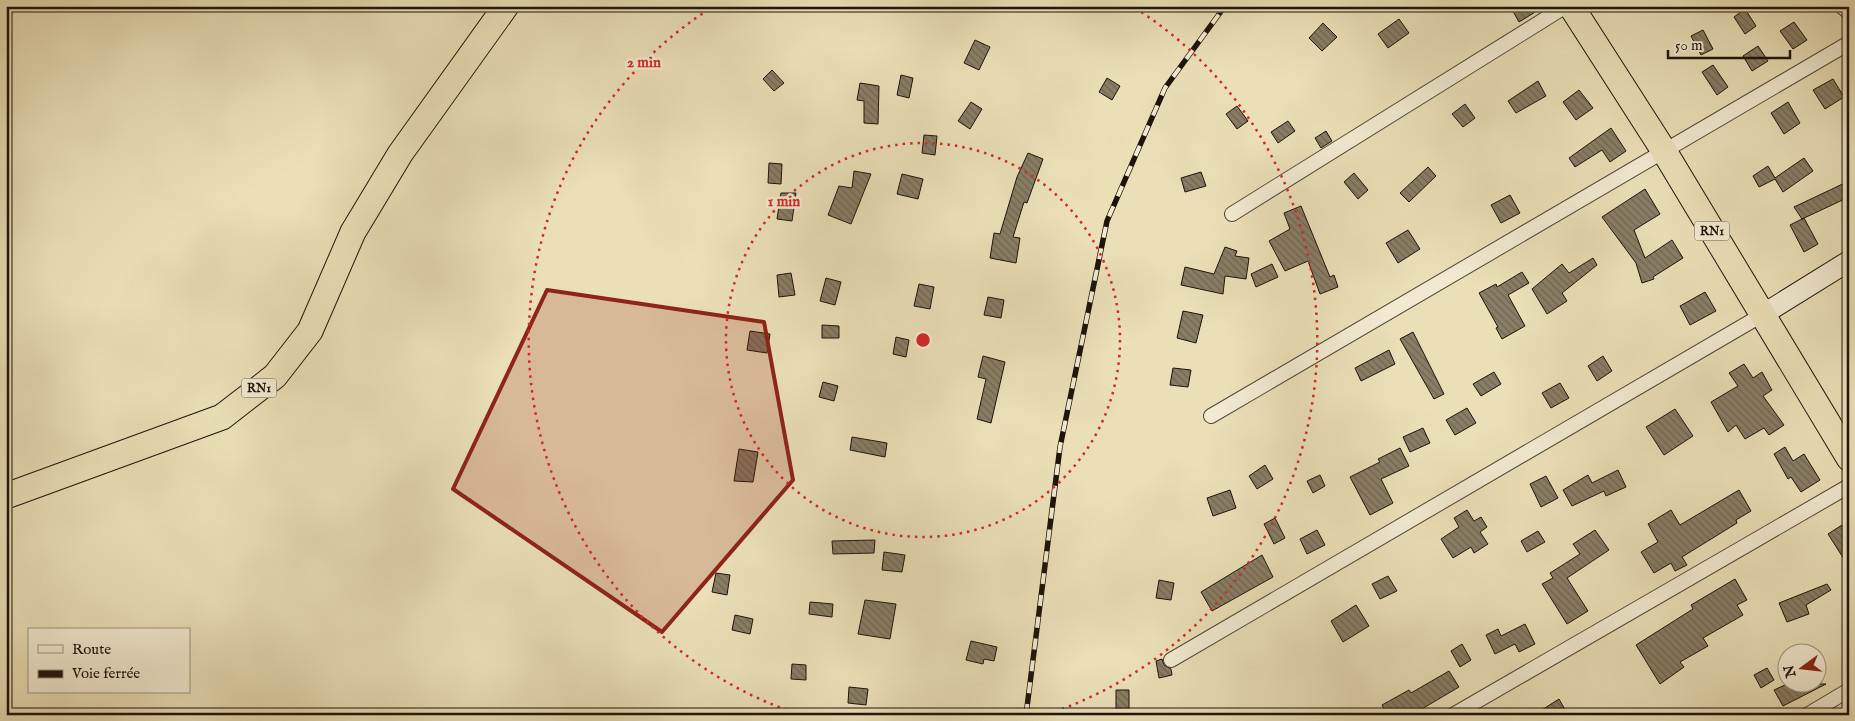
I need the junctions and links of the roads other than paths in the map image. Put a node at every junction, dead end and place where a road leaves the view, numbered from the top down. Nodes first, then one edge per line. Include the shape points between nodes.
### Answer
1 (506, 6) edge
2 (1566, 6) edge
3 (1571, 6) edge
4 (1841, 6) edge
5 (1849, 12) edge
6 (1849, 43) edge
7 (1664, 151) junction
8 (1232, 214) dead end
9 (1849, 261) edge
10 (1762, 315) junction
11 (1211, 416) dead end
12 (1849, 458) edge
13 (1849, 486) edge
14 (6, 496) edge
15 (1171, 660) dead end
16 (1849, 690) edge
17 (1453, 715) edge
18 (1807, 715) edge

1 - 14 highway, RN1 via 403,151 353,232 310,331 275,376 222,417
2 - 8 street
3 - 7 highway, RN1
4 - 5 street
6 - 7 street
7 - 10 highway, RN1
7 - 11 street
9 - 10 street
10 - 12 highway, RN1
10 - 15 street
13 - 17 street
16 - 18 street

